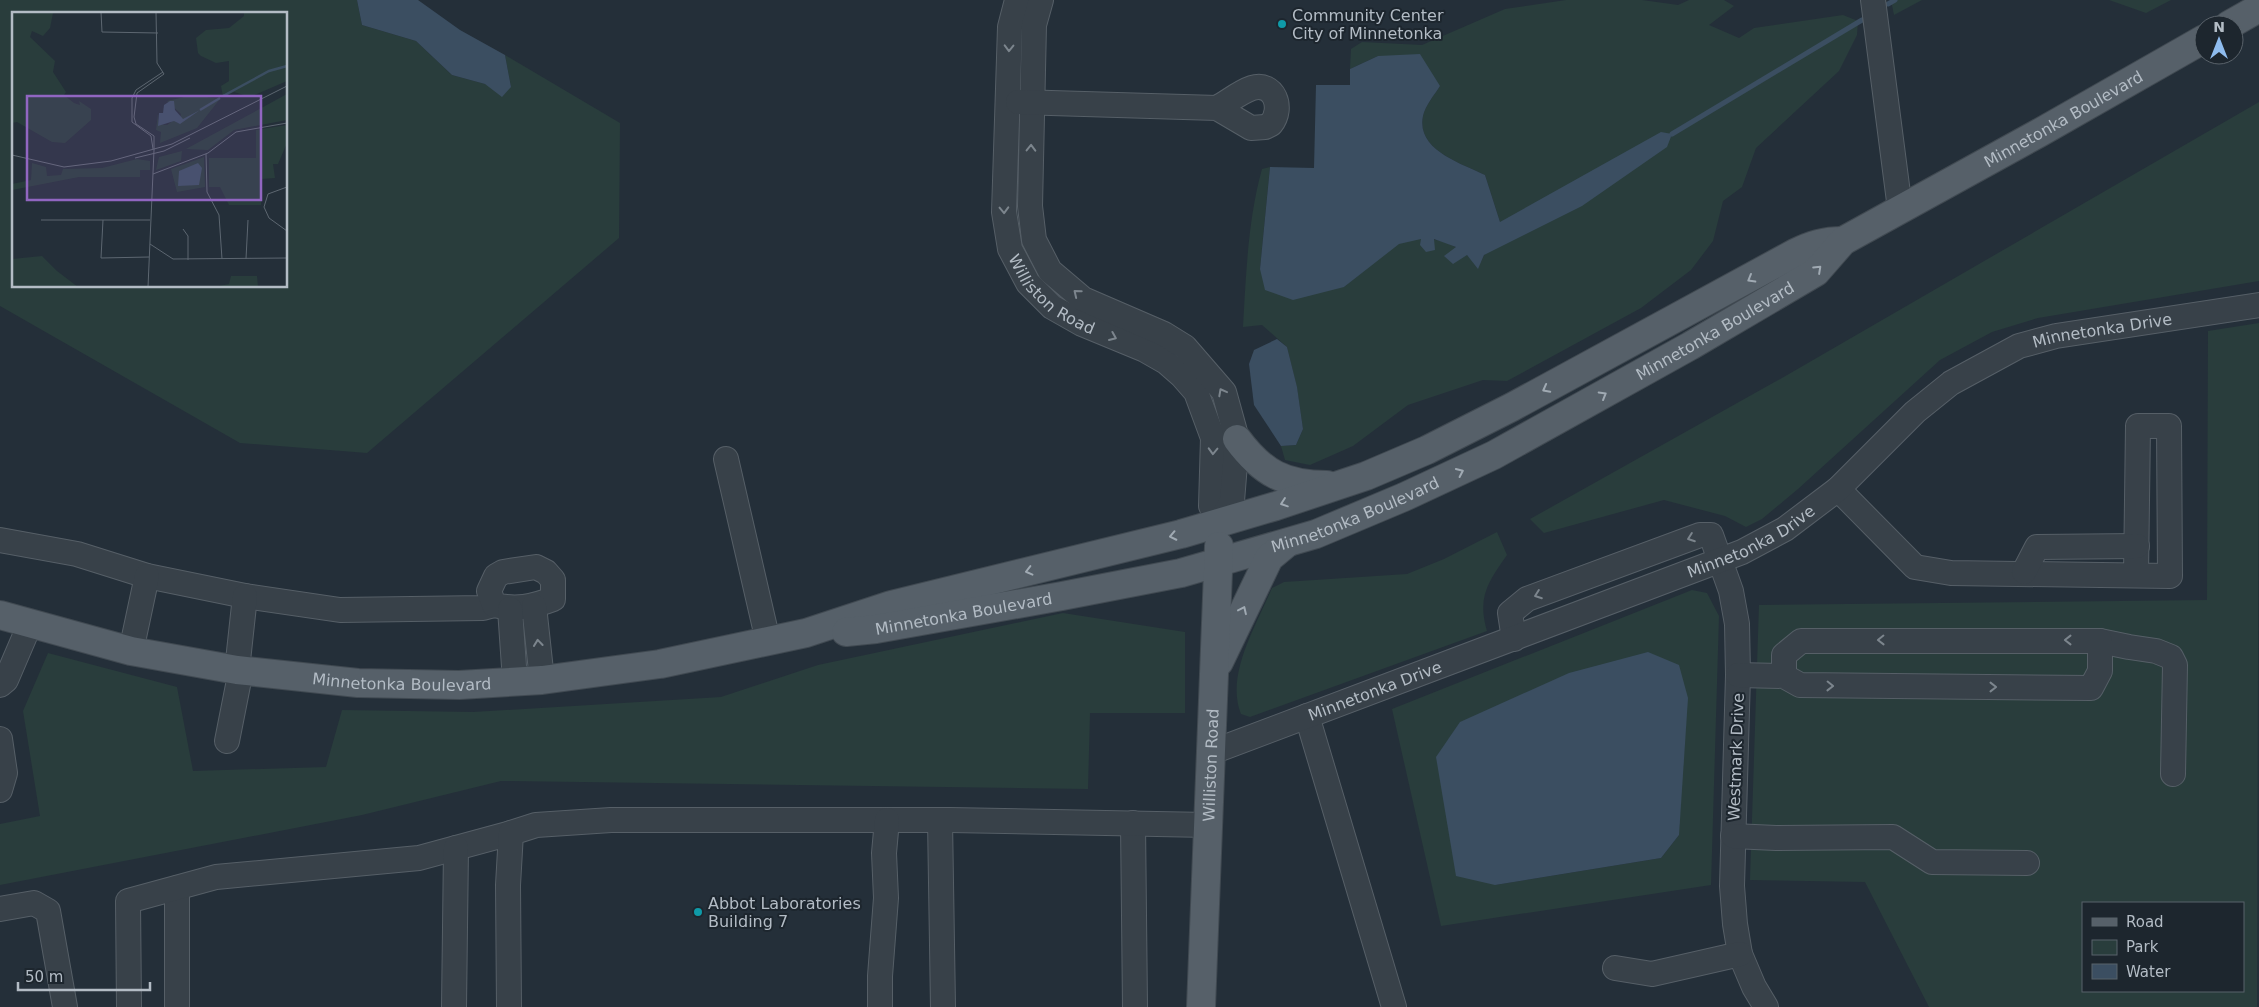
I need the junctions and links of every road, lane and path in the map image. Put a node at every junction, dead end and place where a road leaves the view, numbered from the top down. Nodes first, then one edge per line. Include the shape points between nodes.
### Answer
1 (1017, 0) edge
2 (1041, 0) edge
3 (1868, 1) edge
4 (2259, 8) edge
5 (2244, 16) edge
6 (2194, 44) edge
7 (1008, 102) junction
8 (1032, 102) junction
9 (1217, 108) dead end
10 (1900, 209) junction
11 (1843, 241) junction
12 (2259, 305) edge
13 (1237, 439) junction
14 (726, 458) dead end
15 (1336, 486) junction
16 (1838, 489) junction
17 (1220, 522) junction
18 (2170, 530) junction
19 (2137, 537) junction
20 (0, 540) edge
21 (1287, 542) junction
22 (1722, 561) junction
23 (1218, 562) junction
24 (2024, 572) junction
25 (2136, 575) junction
26 (147, 576) junction
27 (245, 596) junction
28 (534, 606) junction
29 (502, 607) junction
30 (0, 616) edge
31 (30, 624) junction
32 (806, 633) junction
33 (1514, 639) junction
34 (768, 641) junction
35 (2100, 641) junction
36 (131, 651) junction
37 (239, 670) junction
38 (1215, 670) junction
39 (1738, 675) junction
40 (1784, 676) junction
41 (529, 680) junction
42 (0, 685) edge
43 (1307, 716) junction
44 (0, 739) edge
45 (227, 741) dead end
46 (1212, 752) junction
47 (2173, 774) dead end
48 (0, 790) edge
49 (887, 820) junction
50 (940, 820) junction
51 (1133, 823) junction
52 (1208, 825) junction
53 (512, 832) junction
54 (1734, 836) junction
55 (456, 848) junction
56 (2027, 863) dead end
57 (177, 888) junction
58 (0, 909) edge
59 (1740, 954) junction
60 (1615, 968) dead end
61 (65, 1007) edge
62 (129, 1007) edge
63 (177, 1007) edge
64 (454, 1007) edge
65 (509, 1007) edge
66 (880, 1007) edge
67 (944, 1007) edge
68 (1135, 1007) edge
69 (1201, 1007) edge
70 (1394, 1007) edge
71 (1766, 1007) edge

1 -> 7 street, Williston Road via 1010,27
2 - 8 street, Williston Road via 1034,25
3 - 10 street
4 - 5 main road
6 - 10 main road, Minnetonka Boulevard
7 - 8 street
7 -> 17 street, Williston Road via 1004,212 1010,249 1028,283 1052,307 1166,362 1196,392 1213,438 1211,506
8 - 9 street
13 -> 8 street, Williston Road via 1224,392 1185,347 1164,334 1083,299 1050,271 1034,240 1030,206
10 - 11 main road, Minnetonka Boulevard
11 -> 15 main road, Minnetonka Boulevard via 1827,241 1801,250 1456,436 1396,464
21 -> 11 main road, Minnetonka Boulevard via 1388,505 1542,429 1802,281 1816,272
12 - 16 street, Minnetonka Drive via 2056,336 2019,346 1951,383 1915,412
13 - 15 main road via 1268,472 1284,480
13 - 17 street, Williston Road via 1232,501
14 - 34 street
15 -> 17 main road, Minnetonka Boulevard
16 - 22 street, Minnetonka Drive via 1785,529
16 - 24 street via 1915,567 1951,573
17 - 23 main road, Williston Road
17 -> 32 main road, Minnetonka Boulevard via 892,605
18 - 19 street
18 - 19 street via 2169,426 2138,426
18 - 25 street via 2170,576
19 - 24 street via 2038,547
19 - 25 street
20 - 26 street via 77,554
21 - 23 main road, Minnetonka Boulevard
38 -> 21 main road via 1269,558
22 - 33 street, Minnetonka Drive
22 -> 33 street, Westmark Drive via 1711,536 1700,535 1527,599 1510,613
22 - 39 street, Westmark Drive via 1737,624
23 - 32 main road, Minnetonka Boulevard via 1157,578 876,629
23 - 38 main road, Williston Road
24 - 25 street
26 - 27 street
26 - 36 street
27 - 29 street via 340,610
27 - 37 street
28 - 29 street
28 - 29 street via 552,598 553,589 553,580 536,567 496,576 489,591
41 -> 28 street
29 - 41 street
30 - 31 main road, Minnetonka Boulevard
31 - 36 main road, Minnetonka Boulevard
31 - 42 street via 6,680
32 - 34 main road, Minnetonka Boulevard
33 - 43 street, Minnetonka Drive
34 - 41 main road, Minnetonka Boulevard via 660,664
35 -> 40 street via 1801,641 1784,655
40 -> 35 street via 1800,685 2091,688 2100,671
35 - 47 street via 2156,651 2171,657 2175,665
36 - 37 main road, Minnetonka Boulevard
37 - 41 main road, Minnetonka Boulevard via 358,683 459,685
37 - 45 street
38 - 46 main road, Williston Road
39 - 40 street
39 - 54 street, Westmark Drive
43 - 46 street, Minnetonka Drive
43 - 70 street
44 - 48 street via 5,773
46 - 52 main road, Williston Road
49 - 50 street
49 - 53 street via 611,820 536,825
49 - 66 street
50 - 51 street
50 - 67 street
51 - 52 street
51 - 68 street
52 - 69 main road, Williston Road
53 - 55 street
53 - 65 street via 508,885
54 - 56 street via 1893,837 1932,862
54 - 59 street, Westmark Drive via 1732,886
55 - 57 street via 418,858 216,877
55 - 64 street
57 - 62 street via 128,901
57 - 63 street
58 - 61 street via 34,903 48,911
59 - 60 street via 1652,974
59 - 71 street, Westmark Drive

